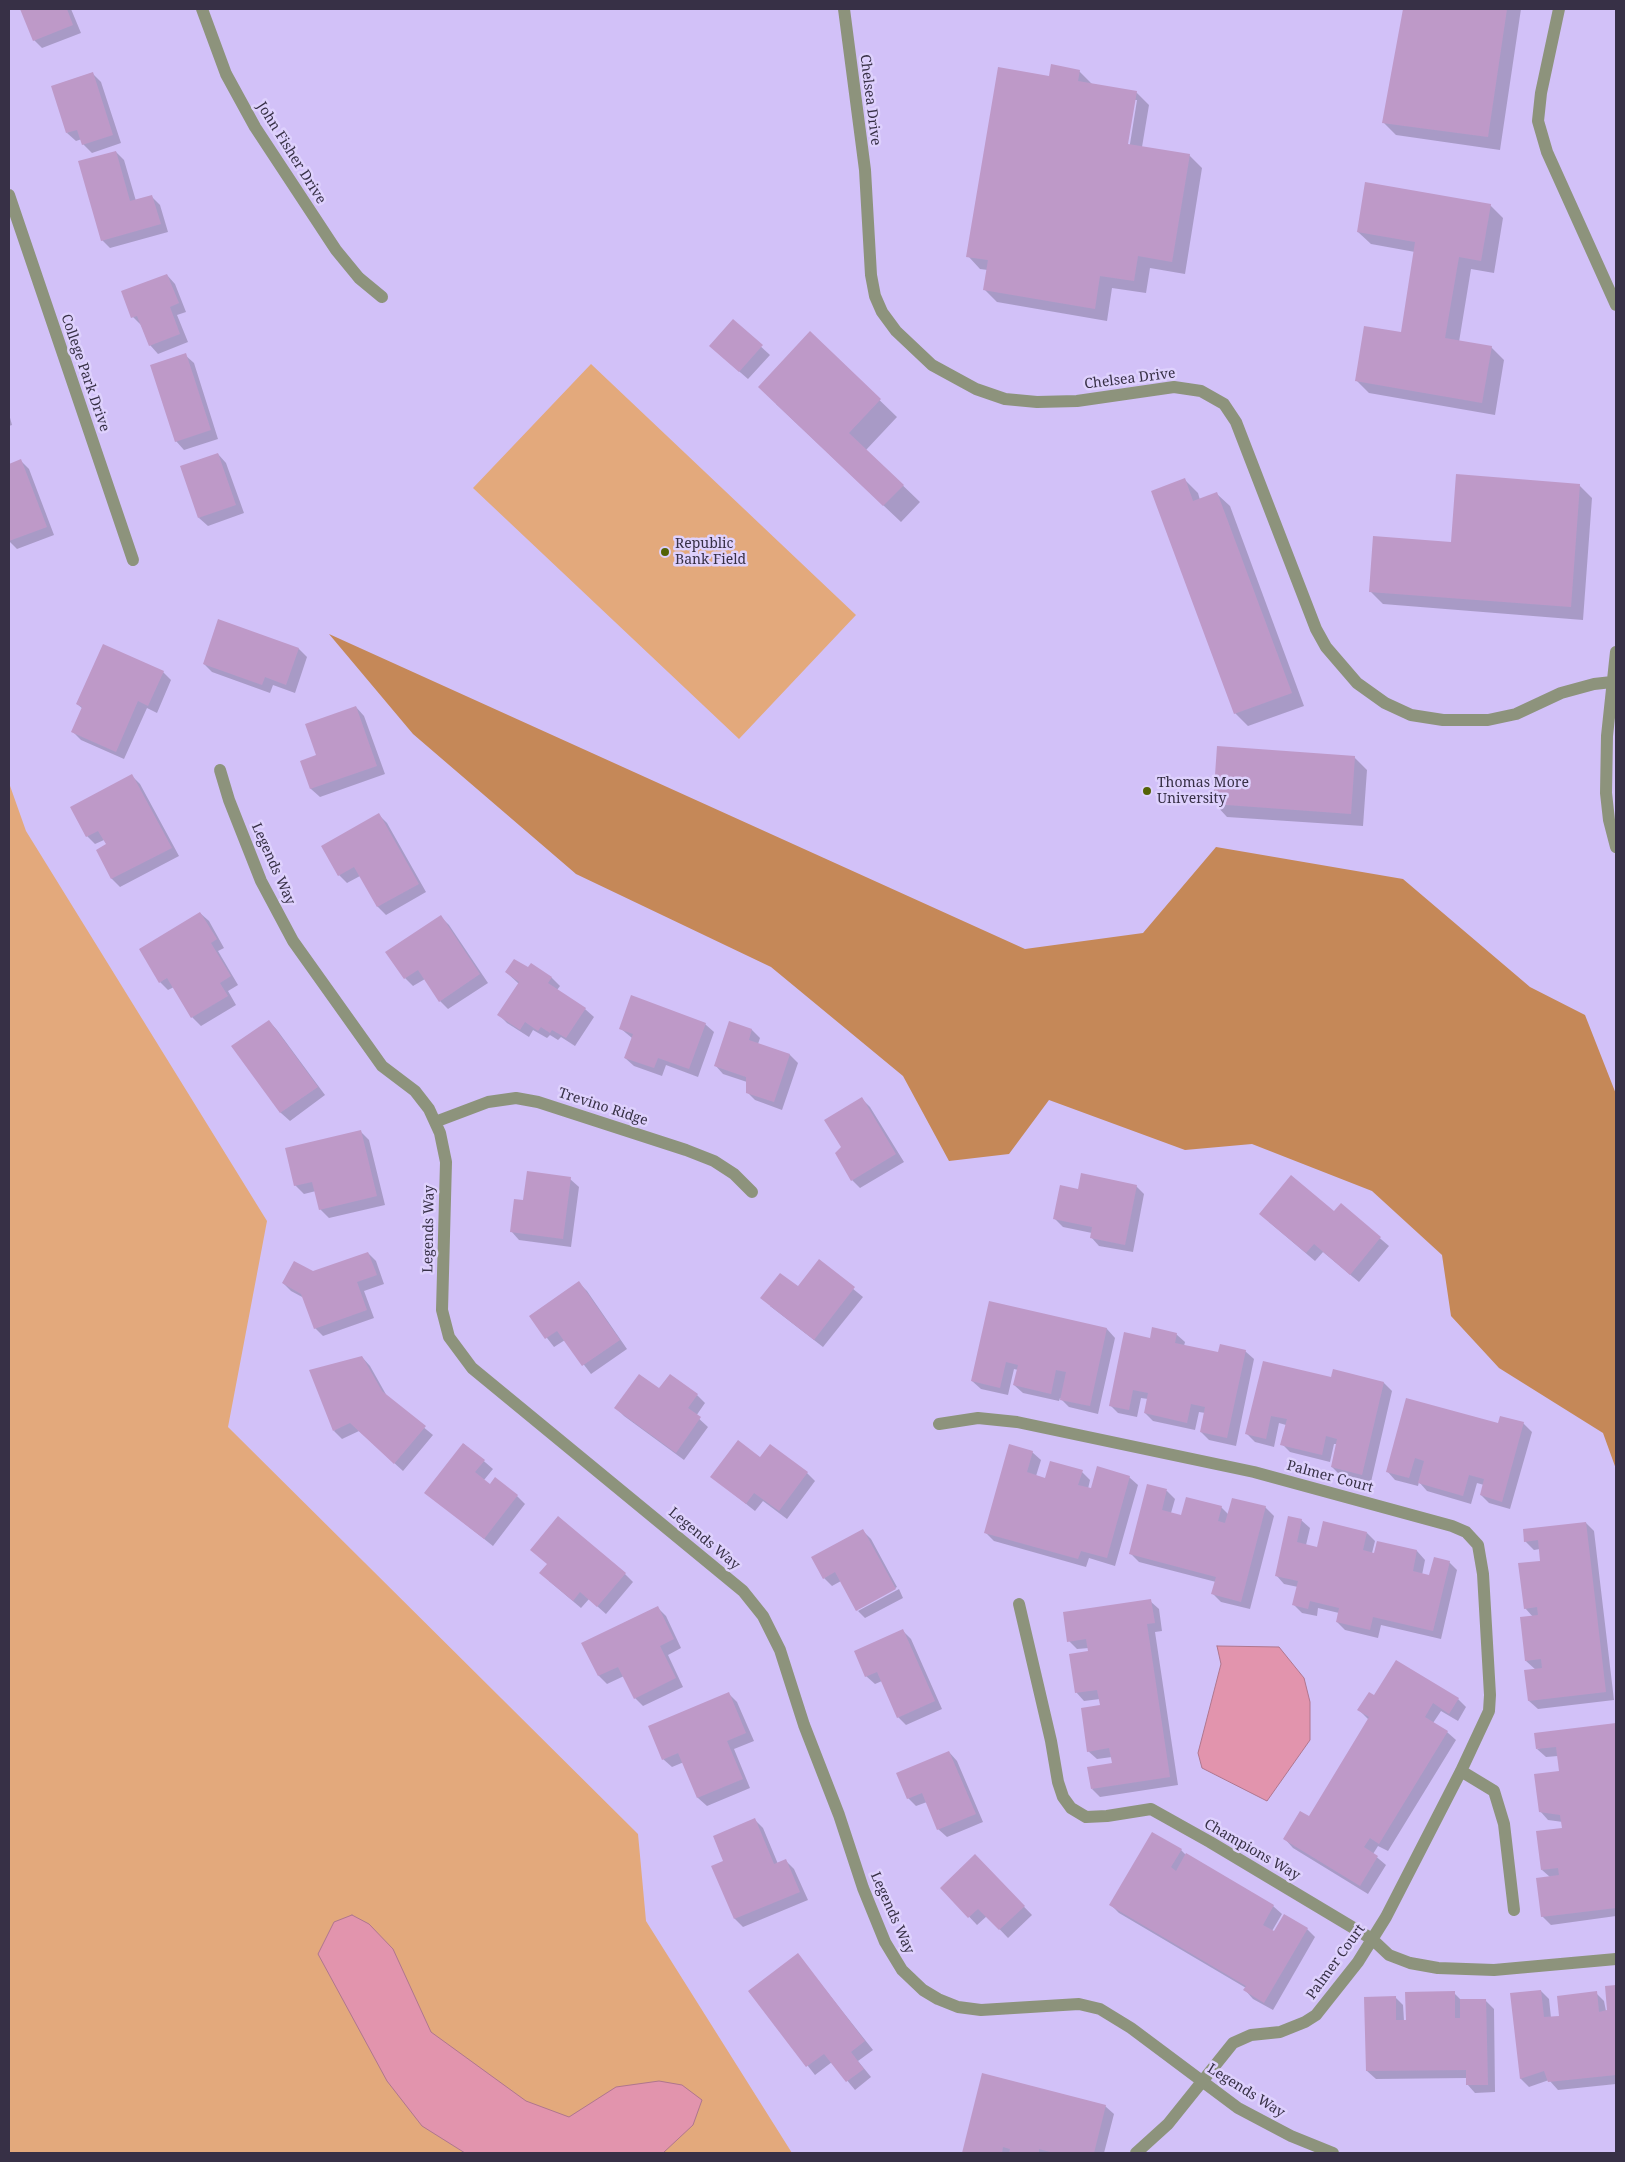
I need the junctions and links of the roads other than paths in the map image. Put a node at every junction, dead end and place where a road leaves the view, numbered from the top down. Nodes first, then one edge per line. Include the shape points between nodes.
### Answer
1 (202, 9) edge
2 (844, 9) edge
3 (1559, 9) edge
4 (9, 195) edge
5 (382, 297) dead end
6 (1616, 305) edge
7 (133, 560) dead end
8 (1616, 652) edge
9 (1612, 682) junction
10 (220, 770) dead end
11 (1616, 847) edge
12 (435, 1122) junction
13 (752, 1192) dead end
14 (939, 1424) dead end
15 (1019, 1604) dead end
16 (1461, 1771) junction
17 (1514, 1910) dead end
18 (1372, 1939) junction
19 (1616, 1959) edge
20 (1202, 2082) junction
21 (1136, 2153) edge
22 (1333, 2153) edge

1 - 5 street, John Fisher Drive via 226,74 255,127 336,250 359,278
2 - 9 street, Chelsea Drive via 865,170 875,296 896,331 932,365 976,389 1005,399 1077,401 1174,387 1201,390 1224,404 1236,422 1316,629 1326,647 1357,683 1384,703 1411,715 1444,720 1488,720 1516,714 1560,693
3 - 6 street via 1538,121 1546,152
4 - 7 street, College Park Drive
8 - 9 street
9 - 11 street via 1606,793
10 - 12 street, Legends Way via 261,881 293,941 382,1066 415,1091
12 - 13 street, Trevino Ridge via 488,1102 516,1098 538,1102 714,1161 734,1174
12 - 20 street, Legends Way via 446,1162 442,1310 450,1337 472,1368 742,1591 763,1616 780,1650 863,1888 885,1942 902,1970 924,1990 958,2007 981,2010 1079,2004 1100,2009 1131,2028
14 - 16 street, Palmer Court via 978,1418 1017,1422 1254,1472 1466,1532 1478,1545 1483,1574 1490,1695 1488,1712
15 - 18 street, Champions Way via 1058,1782 1071,1808 1086,1817 1151,1809
16 - 17 street via 1494,1791 1504,1824
16 - 18 street, Palmer Court
18 - 19 street, Champions Way via 1389,1955 1410,1964 1438,1968 1494,1970
18 - 20 street, Palmer Court via 1316,2015 1280,2032 1251,2035 1232,2043
20 - 21 street, Palmer Court via 1168,2124
20 - 22 street, Legends Way via 1238,2108 1290,2136

